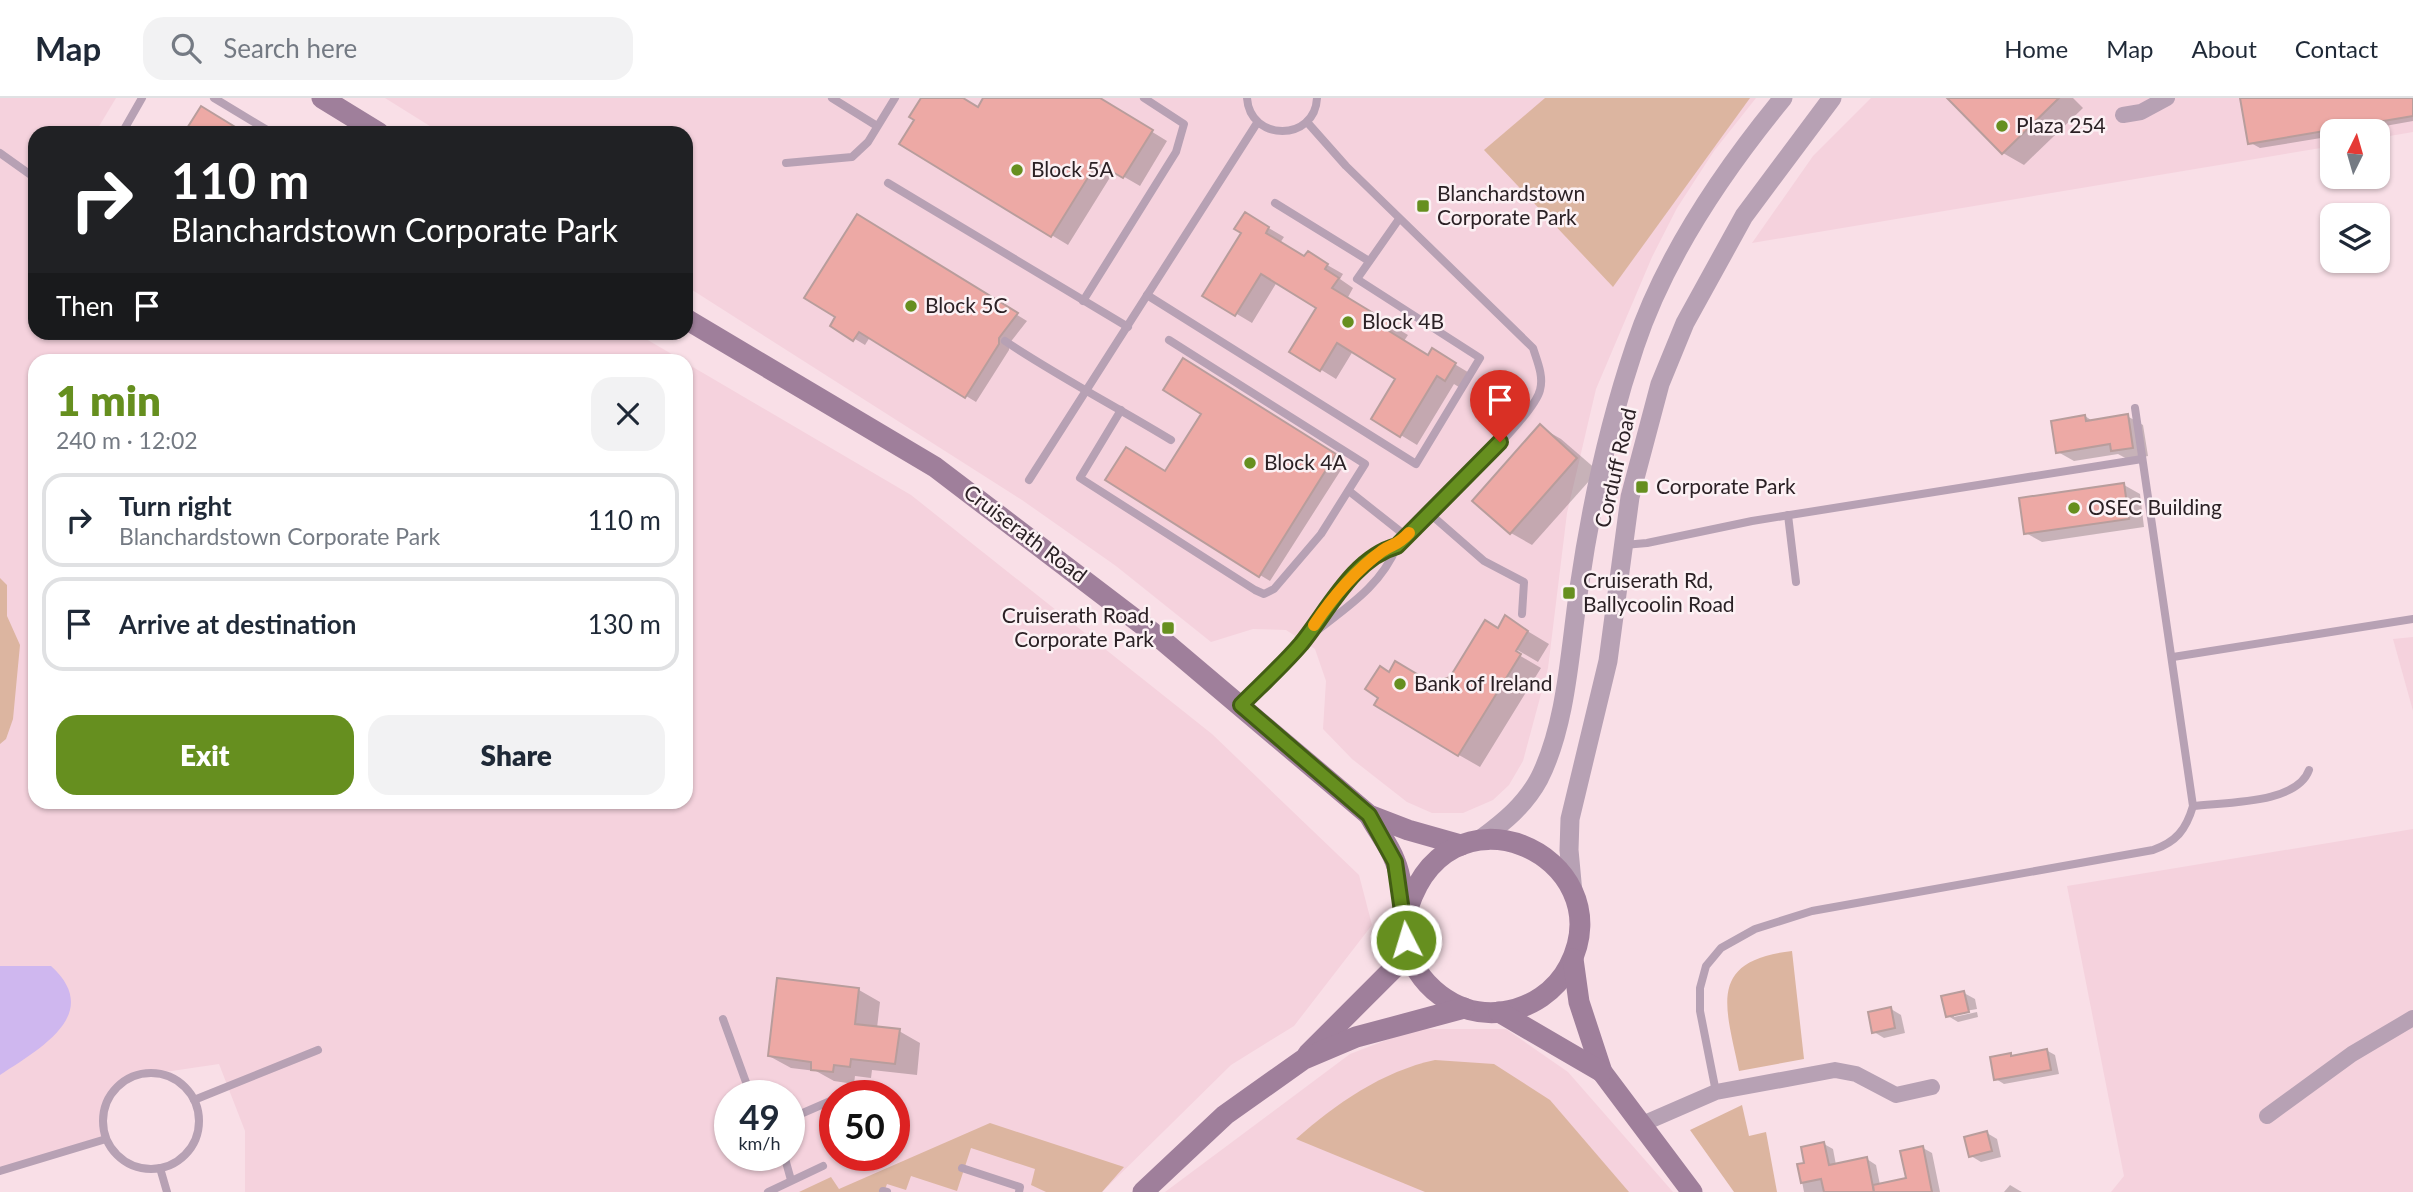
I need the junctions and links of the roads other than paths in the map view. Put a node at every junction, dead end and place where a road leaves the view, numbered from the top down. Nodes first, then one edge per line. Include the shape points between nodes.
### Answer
1 (142, 98) edge
2 (214, 98) edge
3 (322, 98) edge
4 (832, 98) edge
5 (895, 98) edge
6 (1144, 98) edge
7 (1247, 98) edge
8 (1317, 98) edge
9 (1783, 98) edge
10 (1832, 98) edge
11 (2167, 98) edge
12 (2123, 115) dead end
13 (1257, 122) junction
14 (1307, 122) junction
15 (126, 126) edge
16 (260, 126) edge
17 (368, 126) edge
18 (877, 126) junction
19 (0, 153) edge
20 (786, 163) dead end
21 (28, 173) edge
22 (888, 183) dead end
23 (1275, 204) dead end
24 (1399, 219) junction
25 (1369, 261) junction
26 (1147, 295) junction
27 (1083, 301) junction
28 (693, 324) edge
29 (1128, 327) junction
30 (1004, 341) dead end
31 (1169, 341) dead end
32 (1087, 392) junction
33 (2135, 408) dead end
34 (1121, 410) junction
35 (1171, 440) dead end
36 (2143, 459) junction
37 (1029, 480) dead end
38 (1349, 491) junction
39 (1429, 513) junction
40 (1788, 515) junction
41 (1406, 536) junction
42 (1622, 545) junction
43 (1397, 546) junction
44 (1796, 582) dead end
45 (1522, 614) dead end
46 (2413, 619) edge
47 (1302, 643) junction
48 (2173, 657) junction
49 (1241, 705) junction
50 (2309, 770) dead end
51 (2193, 806) junction
52 (1369, 815) junction
53 (1471, 842) junction
54 (1573, 893) junction
55 (1406, 929) junction
56 (1573, 959) junction
57 (1464, 1008) junction
58 (1499, 1012) junction
59 (2413, 1018) edge
60 (723, 1019) dead end
61 (318, 1050) dead end
62 (1304, 1059) junction
63 (1602, 1073) junction
64 (745, 1080) edge
65 (1932, 1087) dead end
66 (1716, 1092) junction
67 (194, 1100) junction
68 (2267, 1116) dead end
69 (1640, 1125) junction
70 (106, 1139) junction
71 (160, 1168) junction
72 (819, 1168) edge
73 (962, 1168) dead end
74 (0, 1171) edge
75 (788, 1171) edge
76 (791, 1180) junction
77 (167, 1192) edge
78 (768, 1192) edge
79 (1018, 1192) edge
80 (1143, 1192) edge
81 (1692, 1192) edge

1 - 15 lane
2 - 16 lane
3 - 17 main road
4 - 18 lane
5 - 18 lane
6 - 27 lane via 1184,124 1176,152
7 - 13 lane
8 - 14 lane
9 - 53 street, Corduff Road via 1716,188 1661,284 1636,343 1602,453 1568,669 1550,749 1525,800
10 - 42 street, Corduff Road via 1744,216 1685,324 1647,429
11 - 12 street via 2141,112
13 - 14 lane via 1288,132
13 - 26 lane
14 - 24 lane
18 - 20 lane via 852,157
19 - 21 lane
22 - 27 lane
23 - 25 lane
24 - 25 lane
24 - 39 lane via 1533,348 1540,369 1540,390 1530,409
25 - 26 lane via 1357,279 1480,358 1416,464
26 - 29 lane
27 - 29 lane
28 - 49 main road, Cruiserath Road via 935,467 1095,586
29 - 32 lane
30 - 32 lane
31 - 38 lane via 1365,464
32 - 34 lane
32 - 37 lane
33 - 36 lane
34 - 35 lane
34 - 38 lane via 1080,478 1264,594 1274,589 1321,534
36 - 40 lane
36 - 48 lane
38 - 41 lane
39 - 41 lane
39 - 45 lane via 1484,561 1524,582
40 - 42 lane
40 - 44 lane
41 - 43 lane
42 - 54 street, Corduff Road via 1608,661 1570,819
43 - 47 lane via 1391,562 1352,606
43 - 47 lane via 1385,549 1356,574 1326,606
46 - 48 lane
47 - 49 lane
48 - 51 lane
49 - 52 main road, Cruiserath Road
50 - 51 lane via 2300,786 2286,793
51 - 66 lane via 2181,833 2153,850 1812,911 1755,929 1721,948 1706,966 1700,988
52 - 53 main road, Cruiserath Road via 1408,830
52 - 55 main road, Cruiserath Road via 1395,862
53 - 54 main road via 1504,839 1531,848 1557,867
53 - 55 main road via 1441,855 1426,869 1412,890
54 - 56 main road via 1579,915
55 - 57 main road via 1411,957 1426,982
55 - 62 main road via 1397,965
56 - 58 main road via 1544,995
56 - 63 main road via 1579,1002
57 - 58 main road
57 - 62 main road via 1356,1037
58 - 63 main road
59 - 68 street via 2352,1054
60 - 64 lane
61 - 67 lane
62 - 80 main road via 1225,1115
63 - 69 main road
65 - 66 street via 1896,1095 1856,1074 1835,1070
66 - 69 street
67 - 70 lane via 167,1076 144,1073 131,1077 119,1085 104,1110
67 - 71 lane via 198,1114 194,1143 179,1159
69 - 81 main road
70 - 71 lane via 128,1163
70 - 74 lane
71 - 77 lane
72 - 76 lane
73 - 79 lane via 1020,1187
75 - 76 lane
76 - 78 lane

